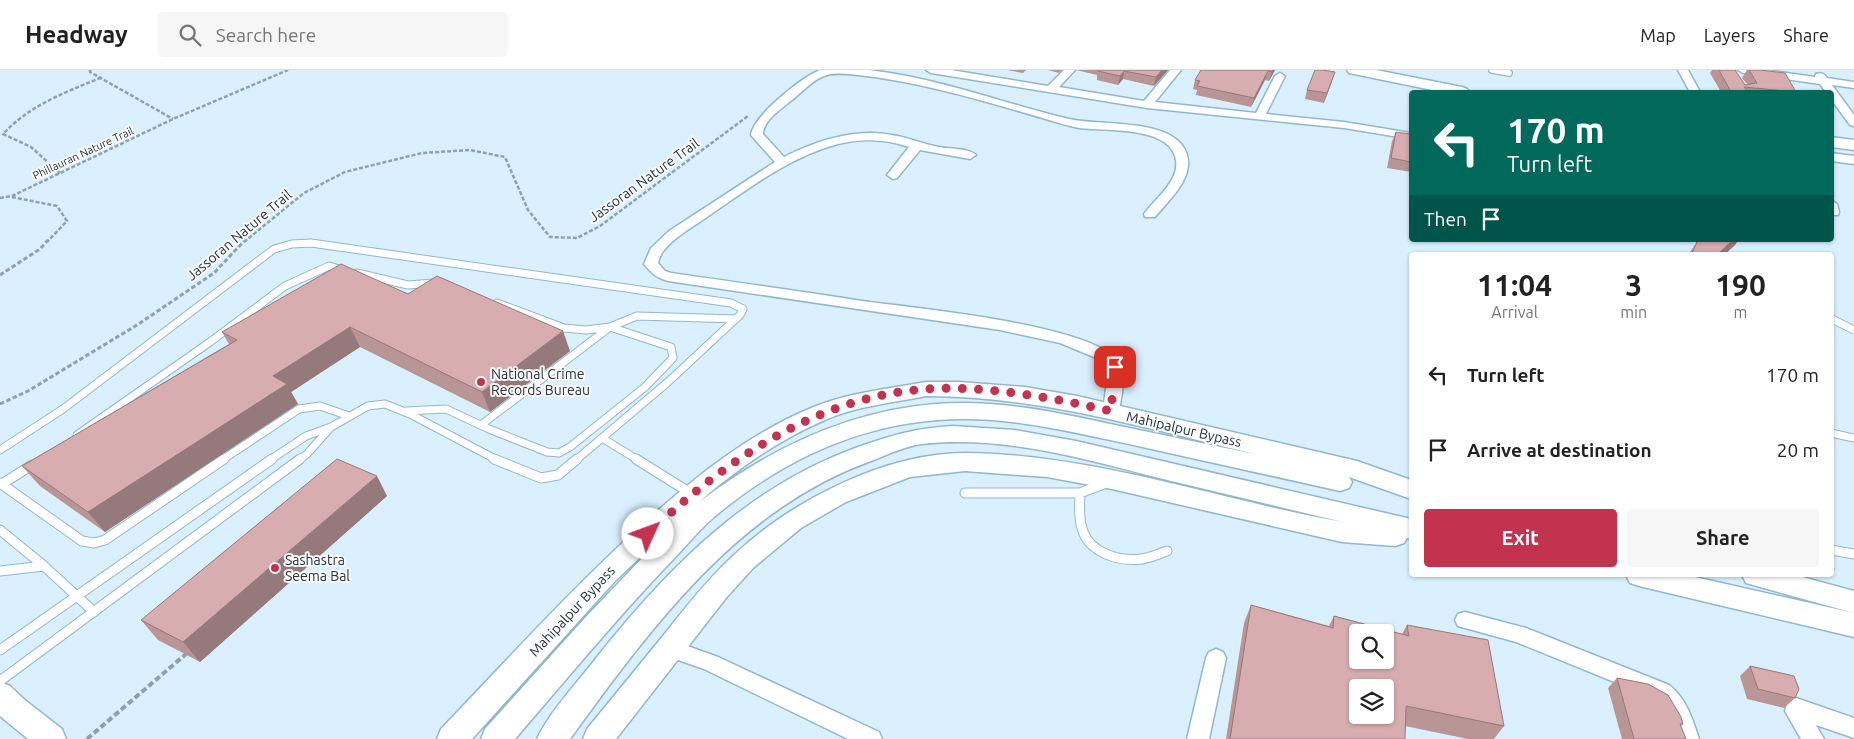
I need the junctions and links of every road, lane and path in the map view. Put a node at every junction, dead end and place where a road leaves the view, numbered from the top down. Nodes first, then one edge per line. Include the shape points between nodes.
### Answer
1 (90, 70) edge
2 (288, 70) edge
3 (931, 70) edge
4 (1070, 70) edge
5 (1176, 70) edge
6 (1354, 70) edge
7 (1492, 70) edge
8 (1683, 70) edge
9 (1816, 70) edge
10 (963, 72) edge
11 (1736, 72) edge
12 (1509, 73) dead end
13 (1280, 76) dead end
14 (100, 78) junction
15 (1822, 80) junction
16 (1854, 84) edge
17 (1050, 90) junction
18 (1452, 90) edge
19 (1695, 90) edge
20 (1829, 90) edge
21 (1834, 96) edge
22 (1147, 105) junction
23 (749, 115) dead end
24 (1259, 117) junction
25 (173, 120) junction
26 (1854, 123) edge
27 (1409, 136) edge
28 (1834, 142) edge
29 (917, 145) junction
30 (1854, 145) edge
31 (970, 155) dead end
32 (1834, 157) edge
33 (1854, 160) edge
34 (782, 162) junction
35 (60, 173) junction
36 (893, 175) dead end
37 (12, 196) junction
38 (0, 198) edge
39 (1150, 214) dead end
40 (0, 275) edge
41 (440, 285) edge
42 (493, 302) edge
43 (736, 319) junction
44 (1834, 319) edge
45 (610, 328) junction
46 (1854, 330) edge
47 (0, 404) edge
48 (403, 411) junction
49 (1111, 411) junction
50 (349, 416) junction
51 (481, 425) junction
52 (331, 427) junction
53 (1834, 434) edge
54 (602, 438) junction
55 (1854, 438) edge
56 (68, 440) edge
57 (0, 450) edge
58 (35, 462) edge
59 (1112, 480) junction
60 (1, 484) edge
61 (1409, 489) edge
62 (966, 493) dead end
63 (1080, 493) junction
64 (692, 494) junction
65 (1409, 498) edge
66 (1409, 529) edge
67 (0, 530) edge
68 (1409, 537) edge
69 (1168, 551) dead end
70 (1834, 551) edge
71 (1854, 554) edge
72 (44, 566) junction
73 (0, 571) edge
74 (1649, 577) edge
75 (1761, 577) edge
76 (76, 596) junction
77 (1854, 602) edge
78 (94, 612) junction
79 (1465, 620) dead end
80 (1854, 625) edge
81 (668, 648) junction
82 (0, 650) edge
83 (186, 654) edge
84 (1216, 658) dead end
85 (0, 681) edge
86 (0, 696) edge
87 (1854, 728) edge
88 (50, 739) edge
89 (87, 739) edge
90 (452, 739) edge
91 (496, 739) edge
92 (552, 739) edge
93 (598, 739) edge
94 (872, 739) edge
95 (1198, 739) edge
96 (1688, 739) edge
97 (1813, 739) edge

1 - 14 path
2 - 25 path, Phillauran Nature Trail
3 - 10 street
4 - 17 street
5 - 22 street
6 - 18 street
7 - 12 lane
8 - 19 street
9 - 15 street
10 - 17 street
11 - 15 street
13 - 24 street
14 - 25 path
14 - 35 path via 43,102 15,119 3,134 31,147
15 - 16 street
15 - 20 street
17 - 22 street
21 - 26 street
22 - 24 street
23 - 47 path, Jassoran Nature Trail via 600,226 576,238 550,237 528,210 505,157 470,150 422,153 345,172 304,193 238,246 214,273 28,392
24 - 27 street via 1344,125
25 - 35 path, Phillauran Nature Trail
28 - 30 street
29 - 31 street
29 - 34 street via 883,137 858,138 819,147
29 - 36 street
32 - 33 street
34 - 39 street via 757,135 764,119 822,73 866,73 988,99 1076,124 1112,126 1163,137 1179,151 1180,172 1178,183
34 - 49 street via 664,243 652,258 655,270 668,276 1050,334 1111,361 1116,373
35 - 37 path, Phillauran Nature Trail
37 - 38 path, Phillauran Nature Trail
37 - 40 path via 56,206 67,221 40,249
41 - 56 lane via 431,282 408,285 329,266 285,286
42 - 45 lane via 564,328
43 - 45 lane via 637,316
43 - 54 lane
43 - 57 lane via 743,309 731,303 311,243 292,244 274,250 63,409
44 - 46 lane
45 - 51 lane
45 - 51 lane via 671,347 673,358 645,387 570,448 559,453 547,452
48 - 50 lane via 376,404
48 - 51 lane via 446,409
48 - 54 lane via 492,458 540,478 558,475
49 - 61 street, Mahipalpur Bypass via 1356,470
49 - 64 street, Mahipalpur Bypass via 1025,395 959,389 926,389 894,394 817,414 732,463
50 - 52 lane
50 - 60 lane via 320,405 303,407 105,540 92,544 82,541
52 - 76 lane via 296,442
52 - 78 lane via 307,454
53 - 55 lane
54 - 64 lane
58 - 60 lane
59 - 63 lane
59 - 68 street via 1342,532
59 - 81 street via 1047,468 965,462 907,469 837,495 792,521 751,555 716,590
62 - 63 lane
63 - 69 lane via 1082,531 1092,545 1111,557 1141,560
64 - 90 street, Mahipalpur Bypass via 606,573
65 - 91 street via 1040,417 974,411 921,412 870,422 828,435 784,457 704,512 622,595
66 - 92 street via 1040,442 974,435 923,436 863,452 811,475 735,528 677,583 616,654
67 - 72 lane
70 - 71 lane
72 - 73 lane
72 - 76 lane
74 - 80 street
75 - 77 street
76 - 78 lane
76 - 82 lane
78 - 85 lane
79 - 96 street via 1519,634 1665,694 1675,707
81 - 93 street
81 - 94 street via 711,663
83 - 89 path
84 - 95 street
86 - 88 street
87 - 97 street via 1796,708

